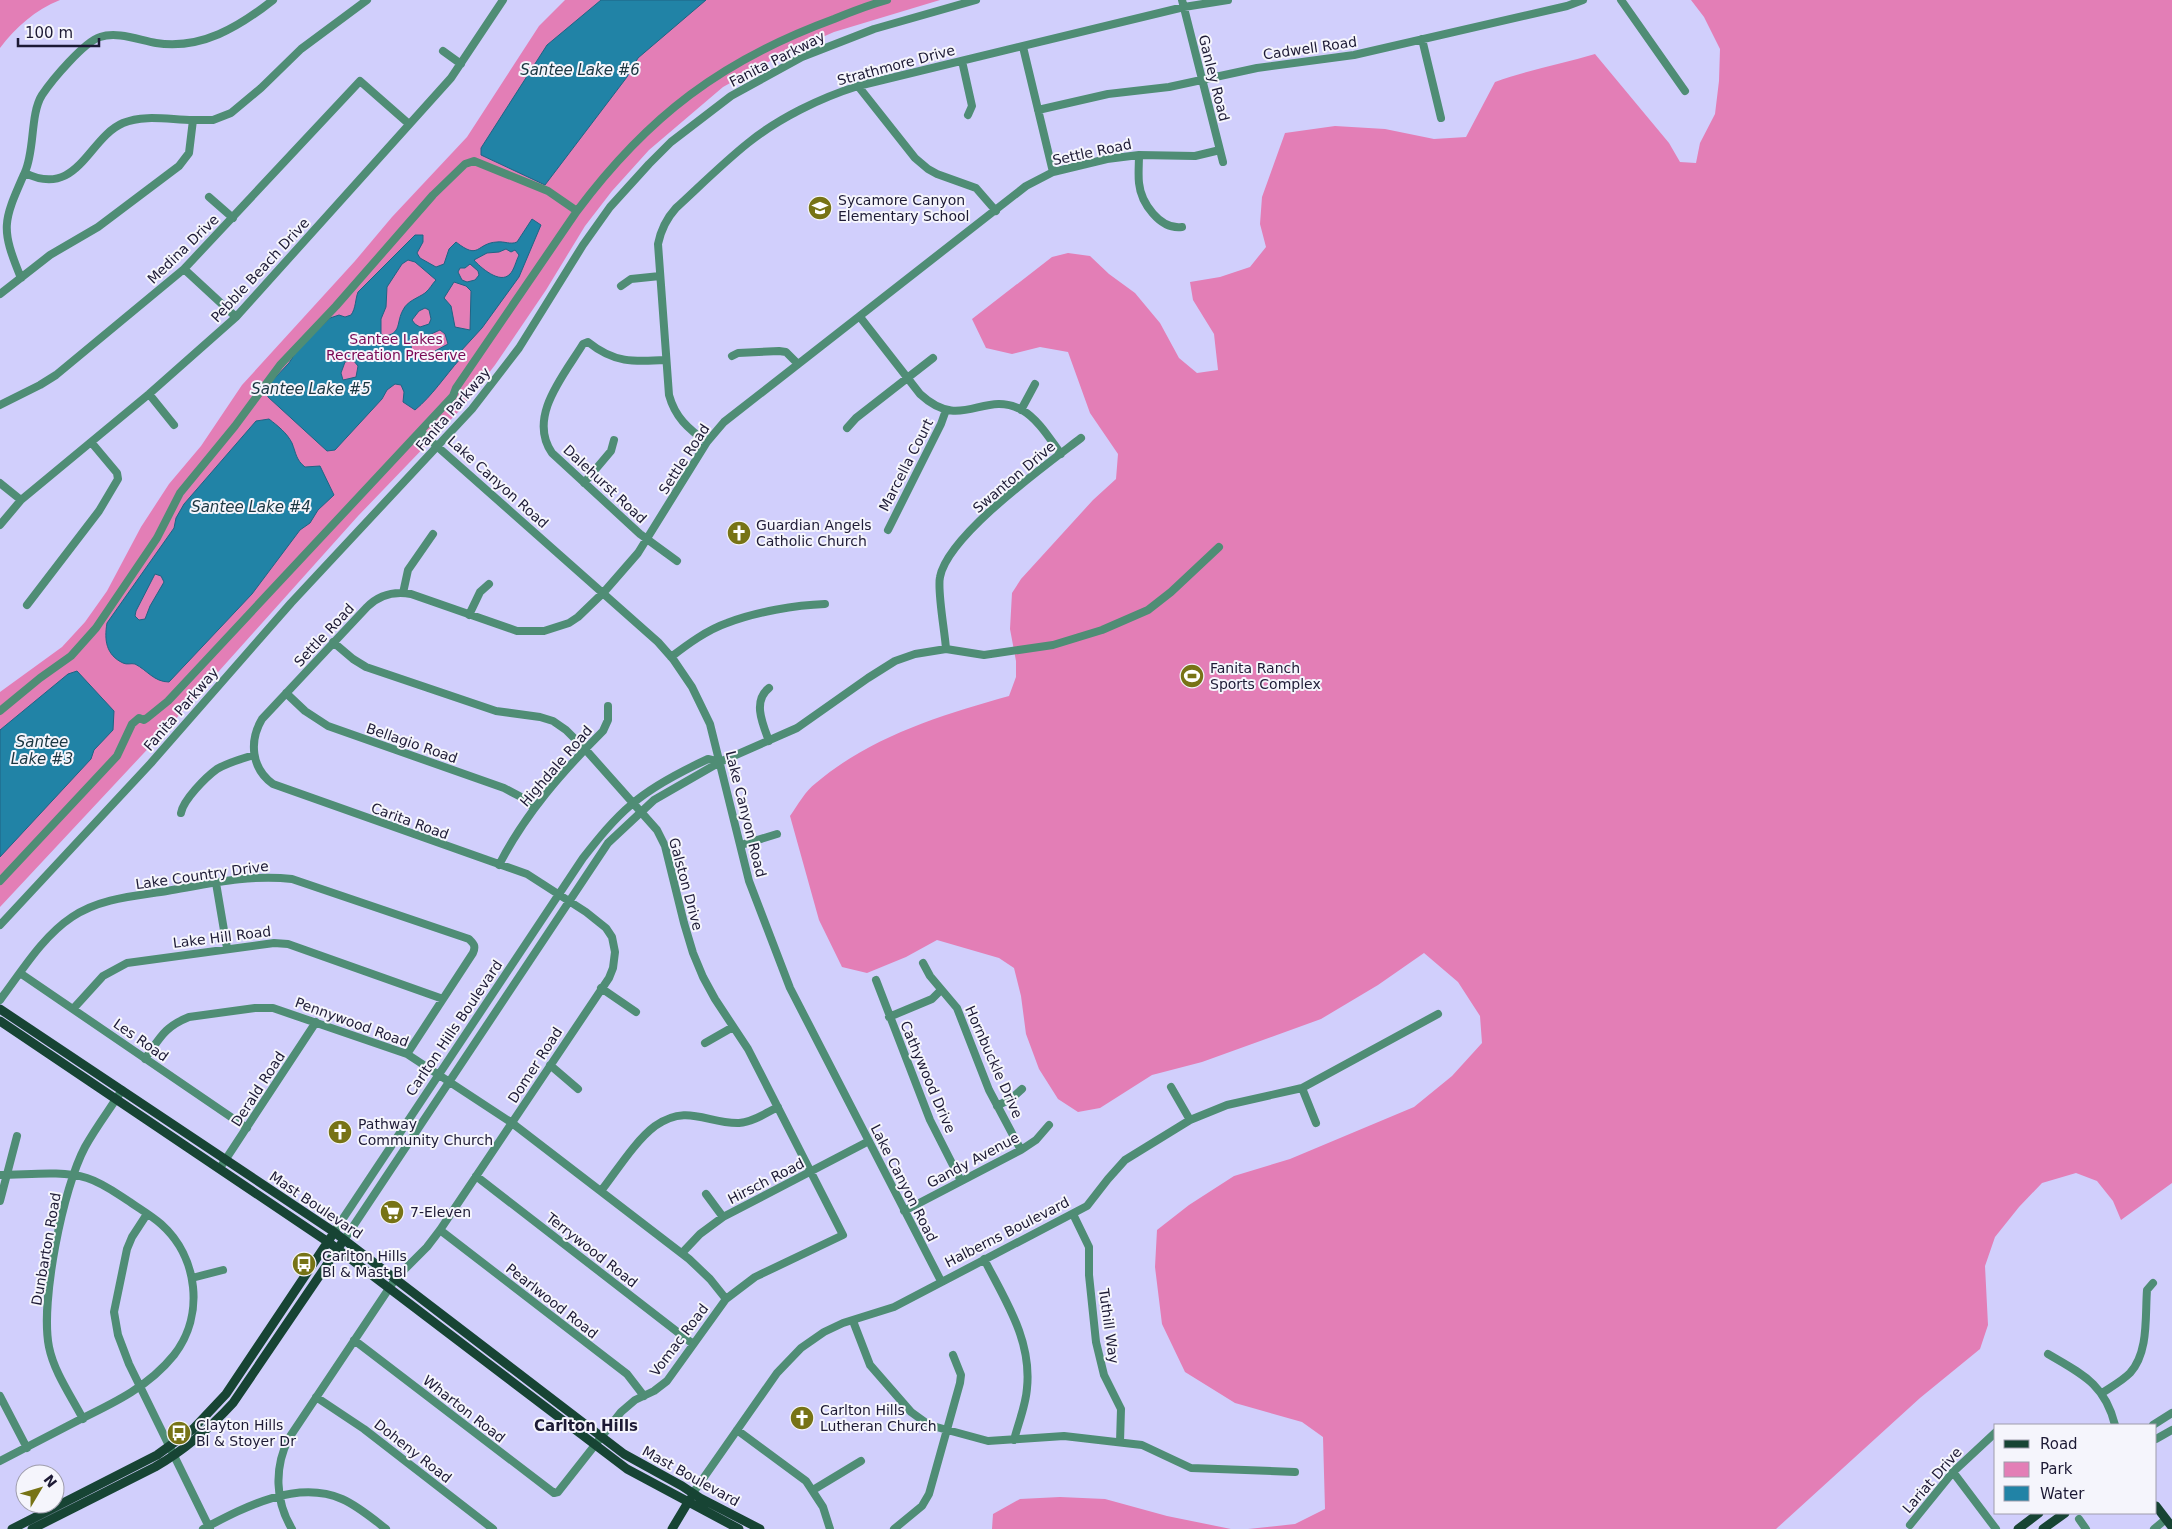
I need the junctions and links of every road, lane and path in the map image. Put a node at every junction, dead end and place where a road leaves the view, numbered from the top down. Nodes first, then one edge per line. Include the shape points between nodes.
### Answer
1 (273, 0) edge
2 (366, 0) edge
3 (503, 0) edge
4 (887, 0) edge
5 (976, 0) edge
6 (1228, 0) edge
7 (1583, 0) edge
8 (1621, 0) edge
9 (1183, 4) edge
10 (1422, 40) junction
11 (1023, 47) junction
12 (443, 51) dead end
13 (962, 60) junction
14 (462, 64) junction
15 (1202, 79) junction
16 (858, 86) junction
17 (1685, 91) dead end
18 (1038, 110) junction
19 (968, 115) dead end
20 (1442, 118) dead end
21 (193, 120) junction
22 (410, 124) junction
23 (1220, 150) junction
24 (1139, 155) junction
25 (1223, 162) dead end
26 (1053, 172) junction
27 (25, 173) junction
28 (209, 197) dead end
29 (577, 211) junction
30 (996, 211) junction
31 (233, 218) junction
32 (1182, 227) dead end
33 (184, 269) junction
34 (660, 276) junction
35 (22, 278) junction
36 (621, 286) dead end
37 (0, 294) edge
38 (236, 317) junction
39 (860, 317) junction
40 (732, 356) dead end
41 (933, 358) dead end
42 (666, 360) junction
43 (798, 364) junction
44 (908, 379) junction
45 (1034, 384) dead end
46 (149, 394) junction
47 (0, 406) edge
48 (946, 410) junction
49 (1021, 410) junction
50 (174, 425) dead end
51 (847, 428) dead end
52 (422, 433) dead end
53 (1081, 438) dead end
54 (614, 440) dead end
55 (91, 442) junction
56 (707, 442) junction
57 (438, 446) junction
58 (1061, 454) junction
59 (0, 483) edge
60 (584, 483) junction
61 (22, 500) junction
62 (0, 525) edge
63 (888, 530) dead end
64 (432, 534) dead end
65 (647, 540) junction
66 (1219, 547) dead end
67 (677, 561) dead end
68 (489, 584) dead end
69 (604, 592) junction
70 (403, 593) junction
71 (825, 604) dead end
72 (27, 605) dead end
73 (469, 615) junction
74 (333, 642) junction
75 (946, 649) junction
76 (671, 657) junction
77 (769, 688) dead end
78 (286, 693) junction
79 (608, 706) dead end
80 (0, 711) edge
81 (769, 741) junction
82 (585, 749) junction
83 (254, 755) junction
84 (720, 762) junction
85 (633, 803) junction
86 (534, 808) junction
87 (641, 811) junction
88 (181, 813) dead end
89 (777, 834) dead end
90 (741, 845) junction
91 (499, 866) junction
92 (0, 881) edge
93 (216, 882) junction
94 (559, 895) junction
95 (568, 901) junction
96 (0, 924) edge
97 (227, 948) junction
98 (923, 963) dead end
99 (20, 973) junction
100 (876, 980) dead end
101 (601, 988) junction
102 (941, 990) junction
103 (443, 999) junction
104 (0, 1000) edge
105 (0, 1009) edge
106 (73, 1009) junction
107 (636, 1012) dead end
108 (1438, 1014) dead end
109 (890, 1017) junction
110 (0, 1021) edge
111 (316, 1022) junction
112 (733, 1027) junction
113 (705, 1044) dead end
114 (407, 1054) junction
115 (145, 1059) junction
116 (550, 1065) junction
117 (439, 1076) junction
118 (448, 1081) junction
119 (1171, 1087) dead end
120 (1302, 1088) junction
121 (578, 1089) dead end
122 (1022, 1089) dead end
123 (122, 1090) junction
124 (116, 1098) junction
125 (997, 1106) junction
126 (778, 1107) junction
127 (1190, 1120) junction
128 (512, 1123) junction
129 (1316, 1123) dead end
130 (1049, 1125) dead end
131 (247, 1128) junction
132 (17, 1136) dead end
133 (869, 1141) junction
134 (1021, 1150) junction
135 (225, 1160) junction
136 (220, 1168) junction
137 (811, 1172) junction
138 (3, 1175) edge
139 (72, 1175) junction
140 (476, 1176) junction
141 (961, 1181) junction
142 (601, 1191) junction
143 (706, 1194) dead end
144 (0, 1201) edge
145 (904, 1211) junction
146 (147, 1214) junction
147 (1073, 1214) junction
148 (722, 1217) junction
149 (440, 1230) junction
150 (334, 1232) junction
151 (843, 1235) joint
152 (344, 1240) junction
153 (328, 1242) junction
154 (338, 1249) junction
155 (682, 1253) junction
156 (984, 1259) junction
157 (223, 1270) dead end
158 (192, 1278) junction
159 (396, 1278) junction
160 (941, 1281) junction
161 (2153, 1284) dead end
162 (390, 1288) junction
163 (726, 1299) junction
164 (853, 1321) junction
165 (354, 1340) junction
166 (693, 1344) junction
167 (2048, 1354) dead end
168 (953, 1355) dead end
169 (140, 1387) junction
170 (2102, 1393) junction
171 (0, 1396) edge
172 (644, 1396) junction
173 (316, 1397) junction
174 (2172, 1414) edge
175 (83, 1419) junction
176 (2115, 1424) edge
177 (2155, 1424) edge
178 (737, 1430) junction
179 (946, 1430) junction
180 (2172, 1430) edge
181 (1994, 1434) edge
182 (601, 1437) junction
183 (2157, 1438) edge
184 (1014, 1440) junction
185 (1120, 1442) junction
186 (595, 1446) junction
187 (170, 1447) junction
188 (26, 1448) junction
189 (174, 1456) junction
190 (0, 1461) edge
191 (861, 1461) dead end
192 (1295, 1472) dead end
193 (1953, 1472) junction
194 (560, 1489) joint
195 (813, 1490) junction
196 (693, 1493) junction
197 (280, 1497) junction
198 (688, 1502) junction
199 (2157, 1507) edge
200 (2038, 1514) edge
201 (2064, 1514) edge
202 (2078, 1519) dead end
203 (2166, 1519) junction
204 (1910, 1525) dead end
205 (2172, 1527) edge
206 (208, 1528) edge
207 (12, 1529) edge
208 (32, 1529) edge
209 (292, 1529) edge
210 (386, 1529) edge
211 (493, 1529) edge
212 (672, 1529) edge
213 (739, 1529) edge
214 (758, 1529) edge
215 (830, 1529) edge
216 (894, 1529) edge
217 (1996, 1529) edge
218 (2018, 1529) edge
219 (2043, 1529) edge
220 (2086, 1529) edge
221 (2154, 1529) edge

1 - 27 street via 236,27 203,40 167,44 112,35 89,42 42,96
2 - 21 street via 301,49 231,113 213,120
3 - 14 street, Pebble Beach Drive
4 - 29 street via 765,47 707,82 635,142
5 - 57 street, Fanita Parkway via 874,29 802,57 731,96 671,142 610,207 503,372
6 - 9 street, Strathmore Drive
7 - 10 street, Cadwell Road
8 - 17 street
9 - 11 street, Strathmore Drive
9 - 15 street, Ganley Road
10 - 15 street, Cadwell Road via 1354,55
10 - 20 street
11 - 13 street, Strathmore Drive
11 - 18 street
12 - 14 street
13 - 16 street, Strathmore Drive
13 - 19 street via 972,106
14 - 22 street, Pebble Beach Drive
15 - 18 street, Cadwell Road via 1149,90 1108,94
15 - 23 street, Ganley Road
16 - 30 street via 915,158 928,169 976,188
16 - 34 street, Strathmore Drive via 822,99 749,142 676,208 660,231
18 - 26 street
21 - 27 street via 129,121 111,131 84,162 68,174 44,178
21 - 35 street via 189,153 179,166 107,221 50,255
22 - 31 street, Medina Drive via 360,81
22 - 38 street, Pebble Beach Drive
23 - 24 street, Settle Road via 1183,157
23 - 25 street, Ganley Road
24 - 26 street, Settle Road
24 - 32 street via 1139,183 1149,209 1174,228
26 - 30 street, Settle Road via 1026,186
27 - 35 street via 4,215 0,231 4,252
28 - 31 street
29 - 80 street via 548,191 474,162 465,164 433,195 280,365 236,426 180,493 157,538 96,628 71,656
29 - 92 street via 453,396 168,700 147,718 139,718 132,724 117,756
30 - 39 street, Settle Road
31 - 33 street, Medina Drive
33 - 38 street
33 - 47 street, Medina Drive via 56,375
34 - 36 street via 631,279
34 - 42 street, Strathmore Drive
35 - 37 street
38 - 46 street, Pebble Beach Drive
39 - 43 street, Settle Road
39 - 44 street
40 - 43 street via 779,351 786,352
41 - 44 street
42 - 56 street, Strathmore Drive via 669,395 676,415
42 - 60 street, Dalehurst Road via 621,360 588,342 583,344 548,404 542,426 552,453
43 - 56 street, Settle Road via 724,422
44 - 48 street via 930,403
44 - 51 street
45 - 49 street
46 - 50 street
46 - 55 street, Pebble Beach Drive
48 - 49 street via 961,412 992,403
48 - 63 street, Marcella Court
49 - 58 street via 1032,418
52 - 57 street, Lake Canyon Road
53 - 58 street, Swanton Drive
54 - 60 street via 611,451
55 - 61 street, Pebble Beach Drive
55 - 72 street via 117,473 118,479 98,511
56 - 65 street, Settle Road
57 - 69 street, Lake Canyon Road
57 - 96 street, Fanita Parkway
58 - 75 street, Swanton Drive via 994,507 946,560 939,579
59 - 61 street
60 - 65 street, Dalehurst Road
61 - 62 street, Pebble Beach Drive
64 - 70 street via 408,570
65 - 67 street, Dalehurst Road
65 - 69 street, Settle Road
66 - 75 street, Carlton Hills Boulevard via 1148,610 1102,630 1053,645 984,655
68 - 73 street via 480,592
69 - 73 street, Settle Road via 578,618 544,631 517,631
69 - 76 street, Lake Canyon Road
70 - 73 street, Settle Road
70 - 74 street, Settle Road via 386,595 371,603
71 - 76 street via 802,605 726,623 692,641
74 - 78 street, Settle Road
74 - 82 street, Galston Drive via 366,666 496,711 552,721
75 - 81 street, Carlton Hills Boulevard via 895,661 798,728
76 - 84 street, Lake Canyon Road via 702,705
77 - 81 street via 760,700 760,719
78 - 83 street, Settle Road via 259,724 254,739
78 - 86 street, Bellagio Road via 328,726 504,788
79 - 82 street, Highdale Road via 608,720 603,731
81 - 84 street, Carlton Hills Boulevard
82 - 85 street, Galston Drive
82 - 86 street, Highdale Road
83 - 88 street via 216,770 182,804
83 - 91 street, Carita Road via 261,772 278,786
84 - 85 street, Carlton Hills Boulevard via 708,758
84 - 87 street, Carlton Hills Boulevard
84 - 90 street, Lake Canyon Road
85 - 87 street, Galston Drive
85 - 94 street, Carlton Hills Boulevard via 583,858
86 - 91 street, Highdale Road
87 - 95 street, Carlton Hills Boulevard via 608,843
87 - 112 street, Galston Drive via 663,840 693,954 715,1000
89 - 90 street
90 - 133 street, Lake Canyon Road via 749,881 790,988
91 - 94 street, Carita Road via 527,874
93 - 97 street
93 - 99 street, Lake Country Drive via 116,899 89,907 60,926
93 - 103 street, Lake Country Drive via 263,877 292,879 469,939 475,948
94 - 95 street, Carita Road
94 - 117 street, Carlton Hills Boulevard
95 - 101 street, Domer Road via 601,923 613,942 613,968
95 - 118 street, Carlton Hills Boulevard
97 - 103 street, Lake Hill Road via 274,942 288,944
97 - 106 street, Lake Hill Road via 127,963 103,976
98 - 102 street, Hornbuckle Drive
99 - 104 street, Lake Country Drive
99 - 106 street, Les Road
100 - 109 street, Cathywood Drive
101 - 107 street
101 - 116 street, Domer Road
102 - 109 street via 932,999
102 - 125 street, Hornbuckle Drive via 959,1012
103 - 114 street
105 - 123 main road, Mast Boulevard
106 - 115 street, Les Road
108 - 120 street, Halberns Boulevard
109 - 141 street, Cathywood Drive via 930,1120
110 - 124 main road, Mast Boulevard
111 - 114 street, Pennywood Road
111 - 115 street, Pennywood Road via 262,1008 189,1017 169,1026
111 - 131 street, Derald Road
112 - 113 street
112 - 126 street, Galston Drive
114 - 117 street, Pennywood Road
115 - 131 street, Les Road
116 - 121 street
116 - 128 street, Domer Road
117 - 118 street, Pennywood Road
117 - 150 street, Carlton Hills Boulevard
118 - 128 street, Pennywood Road
118 - 152 street, Carlton Hills Boulevard
119 - 127 street
120 - 127 street, Halberns Boulevard via 1227,1105
120 - 129 street
122 - 125 street
123 - 124 street, Dunbarton Road
123 - 135 main road, Mast Boulevard
124 - 136 main road, Mast Boulevard
124 - 139 street, Dunbarton Road
125 - 134 street, Hornbuckle Drive
126 - 137 street, Galston Drive
126 - 142 street via 745,1122 732,1123 694,1114 661,1122 645,1135
127 - 147 street, Halberns Boulevard via 1125,1160 1088,1206
128 - 140 street, Domer Road
128 - 142 street, Pennywood Road
130 - 134 street, Gandy Avenue via 1036,1140
131 - 135 street, Derald Road
132 - 138 street
133 - 137 street, Hirsch Road
133 - 145 street, Lake Canyon Road
134 - 141 street, Gandy Avenue
135 - 136 street, Derald Road
135 - 150 main road, Mast Boulevard
136 - 153 main road, Mast Boulevard
137 - 148 street, Hirsch Road
137 - 151 street, Galston Drive
138 - 139 street
138 - 144 street
139 - 146 street via 105,1186
139 - 175 street, Dunbarton Road via 58,1235 46,1325 49,1348
140 - 149 street, Domer Road
140 - 166 street, Terrywood Road
141 - 145 street, Gandy Avenue
142 - 155 street, Pennywood Road
143 - 148 street
145 - 160 street, Lake Canyon Road
146 - 158 street via 162,1225 176,1242
146 - 169 street via 127,1249 114,1312 120,1342
147 - 156 street, Halberns Boulevard
147 - 185 street, Tuthill Way via 1089,1247 1096,1342 1104,1375 1121,1409
148 - 155 street, Hirsch Road
149 - 159 street, Domer Road
149 - 172 street, Pearlwood Road via 620,1368
150 - 152 main road, Mast Boulevard
150 - 153 main road, Carlton Hills Boulevard
151 - 163 street, Vomac Road via 755,1277
152 - 154 main road, Carlton Hills Boulevard
152 - 159 main road, Mast Boulevard
153 - 154 main road, Mast Boulevard
153 - 187 main road, Carlton Hills Boulevard via 226,1394 193,1429
154 - 162 main road, Mast Boulevard
154 - 189 main road, Carlton Hills Boulevard via 233,1403 212,1426
155 - 163 street, Pennywood Road
156 - 160 street, Halberns Boulevard
156 - 184 street via 1022,1334 1026,1352 1028,1389
157 - 158 street
158 - 169 street via 193,1311 182,1341 168,1361
159 - 162 street, Domer Road
159 - 182 main road, Mast Boulevard
160 - 164 street, Halberns Boulevard via 894,1306
161 - 170 street via 2147,1290 2139,1360 2128,1375
162 - 165 street, Domer Road
162 - 186 main road, Mast Boulevard
163 - 166 street, Vomac Road
164 - 178 street, Halberns Boulevard via 824,1332 793,1356
164 - 179 street via 875,1372 919,1420
165 - 173 street, Domer Road
165 - 194 street, Wharton Road via 550,1491 554,1493
166 - 172 street, Vomac Road via 667,1381
167 - 170 street via 2084,1374
168 - 179 street via 961,1375
169 - 175 street
169 - 187 street
170 - 176 street
171 - 188 street
172 - 182 street, Vomac Road via 625,1407
173 - 197 street, Domer Road via 283,1450 278,1477
173 - 211 street, Doheny Road via 364,1429
174 - 177 street
175 - 188 street
178 - 195 street via 793,1470
178 - 196 street, Halberns Boulevard
179 - 184 street via 988,1441
179 - 216 street via 929,1494 922,1506
180 - 183 street
181 - 193 street, Lariat Drive
182 - 186 street, Vomac Road
182 - 196 main road, Mast Boulevard via 624,1454
184 - 185 street via 1064,1436
185 - 192 street via 1142,1445 1191,1468
186 - 194 street, Vomac Road
186 - 198 main road, Mast Boulevard via 627,1469
187 - 189 street
187 - 207 main road, Carlton Hills Boulevard
188 - 190 street
189 - 206 street
189 - 208 main road, Carlton Hills Boulevard
191 - 195 street
193 - 204 street, Lariat Drive
193 - 217 street
195 - 215 street
196 - 198 main road, Halberns Boulevard
196 - 214 main road, Mast Boulevard
197 - 206 street via 249,1506
197 - 209 street, Domer Road
197 - 210 street via 314,1492 329,1494 354,1505
198 - 212 main road, Halberns Boulevard
198 - 213 main road, Mast Boulevard
199 - 203 main road
200 - 218 main road
201 - 219 main road
202 - 220 street
203 - 205 main road
203 - 221 street

